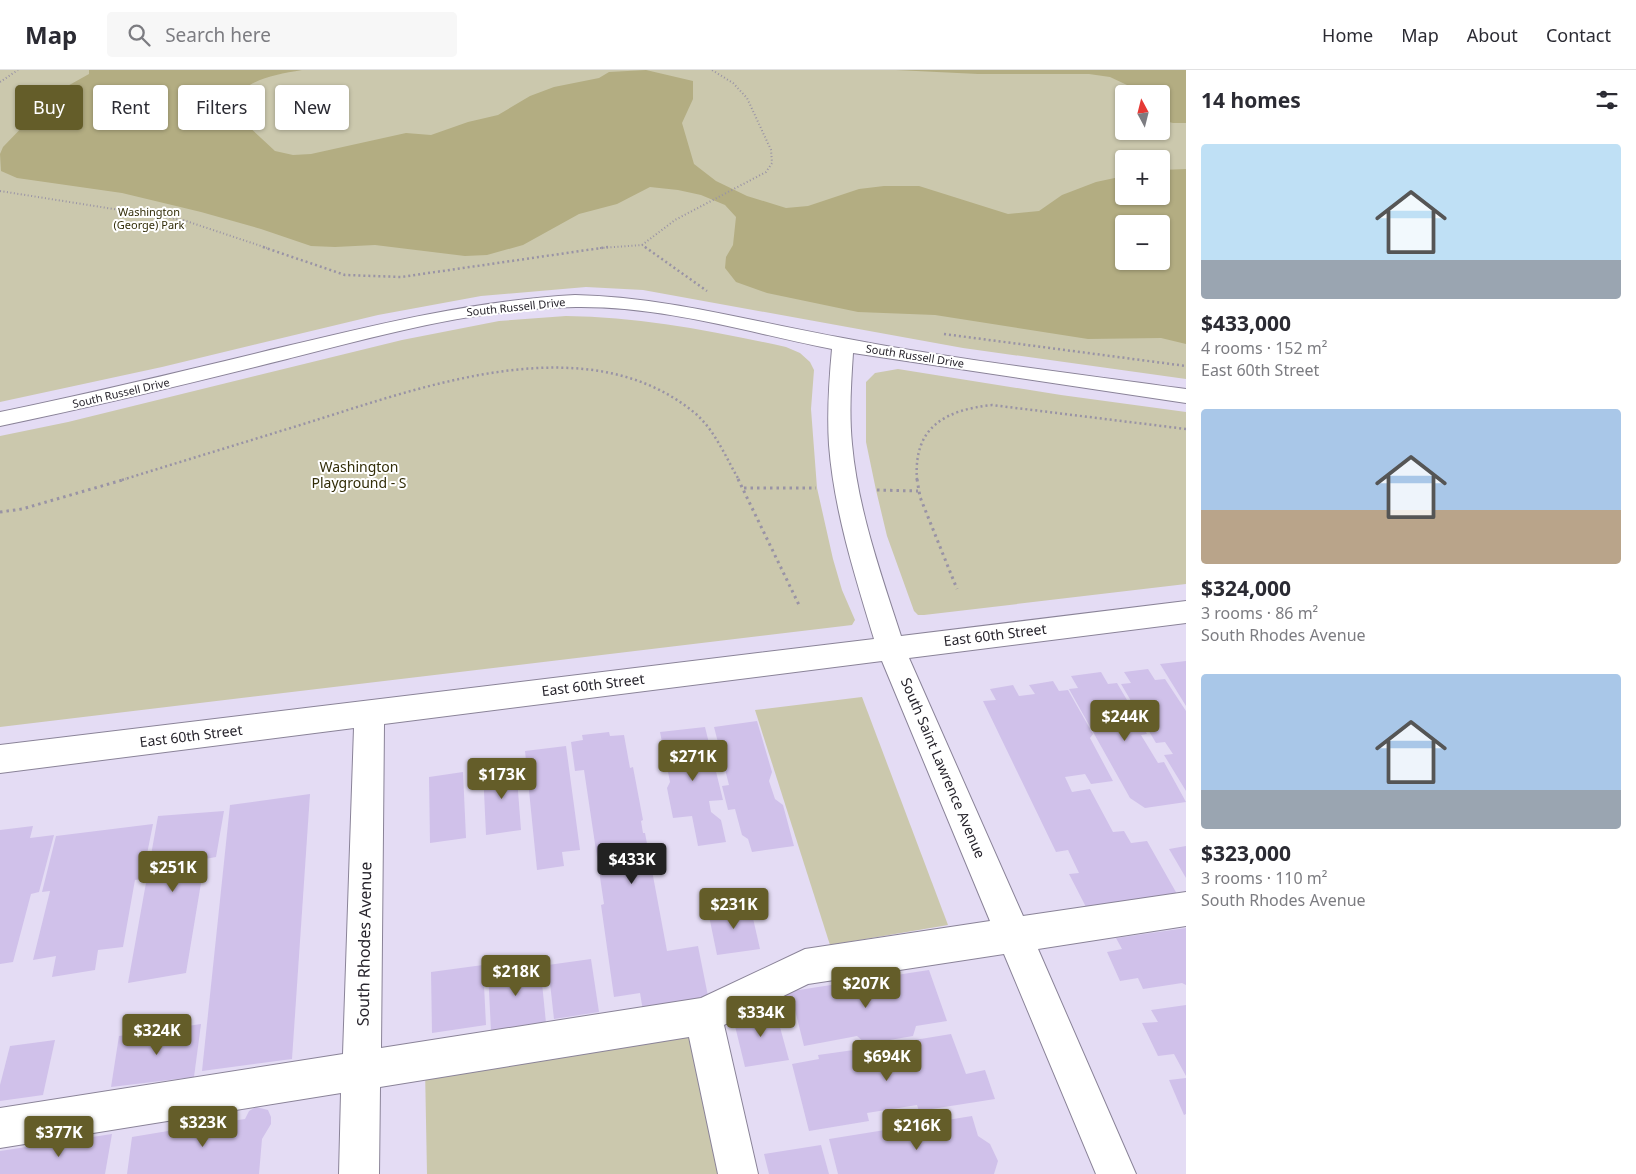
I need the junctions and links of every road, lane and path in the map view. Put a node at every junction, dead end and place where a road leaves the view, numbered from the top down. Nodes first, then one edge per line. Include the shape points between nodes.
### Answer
1 (18, 70) edge
2 (712, 70) edge
3 (0, 82) edge
4 (642, 245) dead end
5 (843, 345) junction
6 (1186, 396) edge
7 (0, 419) edge
8 (1186, 429) edge
9 (744, 488) junction
10 (817, 488) dead end
11 (876, 490) dead end
12 (918, 491) junction
13 (0, 512) edge
14 (958, 589) dead end
15 (800, 607) dead end
16 (1186, 612) edge
17 (891, 648) junction
18 (369, 714) junction
19 (0, 759) edge
20 (1186, 909) edge
21 (1014, 935) junction
22 (703, 1016) junction
23 (362, 1070) junction
24 (0, 1128) edge
25 (359, 1174) edge
26 (738, 1174) edge
27 (1116, 1174) edge

1 - 3 path
2 - 4 path via 733,83 747,98 772,150 772,163 766,172 675,220
5 - 6 street, South Russell Drive
5 - 7 street, South Russell Drive via 670,308 608,302 539,302 409,323 88,401
5 - 17 street, South Saint Lawrence Avenue via 838,396 842,458 849,498
8 - 12 path via 992,405 971,406 948,414 928,430 917,454
9 - 10 path
9 - 13 path via 710,429 691,409 629,377 595,370 556,368 469,376 425,386 84,492
9 - 15 path
11 - 12 path
12 - 14 path
16 - 17 street, East 60th Street
17 - 18 street, East 60th Street
17 - 21 street, South Saint Lawrence Avenue
18 - 19 street, East 60th Street
18 - 23 street, South Rhodes Avenue
20 - 21 street
21 - 22 street via 805,967
21 - 27 street, South Saint Lawrence Avenue
22 - 23 street
22 - 26 street
23 - 24 street
23 - 25 street, South Rhodes Avenue

